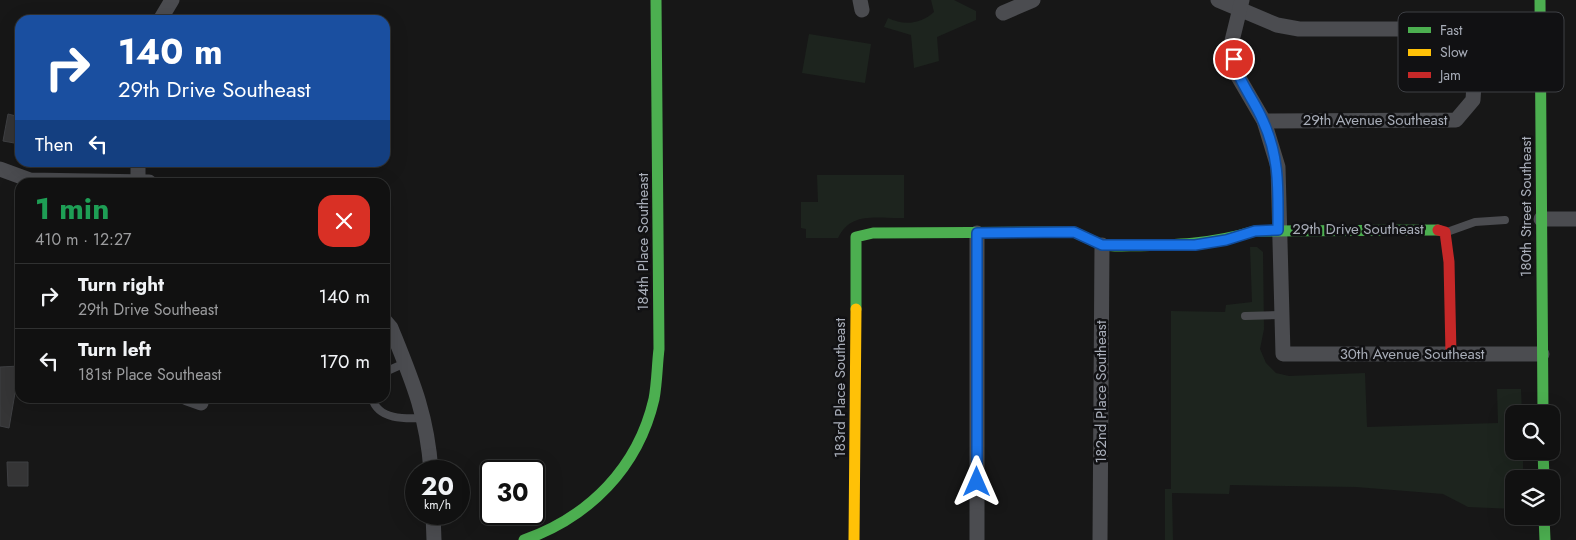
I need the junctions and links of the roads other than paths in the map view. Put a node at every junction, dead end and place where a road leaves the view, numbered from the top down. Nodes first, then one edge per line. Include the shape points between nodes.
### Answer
1 (172, 0) edge
2 (656, 0) edge
3 (1033, 0) edge
4 (1218, 0) edge
5 (1240, 4) edge
6 (1003, 13) dead end
7 (163, 15) edge
8 (1398, 29) edge
9 (1474, 92) edge
10 (1540, 92) edge
11 (1264, 121) junction
12 (0, 169) edge
13 (25, 178) edge
14 (1576, 218) edge
15 (1505, 220) dead end
16 (1541, 220) junction
17 (1278, 230) junction
18 (1445, 232) junction
19 (977, 233) junction
20 (856, 237) joint
21 (1102, 245) junction
22 (1281, 315) junction
23 (1245, 316) dead end
24 (390, 327) edge
25 (1451, 354) junction
26 (1542, 354) junction
27 (405, 363) junction
28 (390, 370) edge
29 (376, 403) edge
30 (1543, 405) edge
31 (425, 418) junction
32 (430, 460) edge
33 (433, 525) edge
34 (1544, 525) edge
35 (434, 540) edge
36 (524, 540) edge
37 (854, 540) edge
38 (977, 540) edge
39 (1100, 540) edge
40 (1545, 540) edge

1 - 7 street
2 - 36 street, 184th Place Southeast via 659,349 653,400 640,437 619,475 600,497 569,521
3 - 6 street
4 - 5 street
5 - 8 street, 29th Avenue Southeast via 1277,25 1299,29
5 - 11 street via 1231,45 1236,73
9 - 11 street, 29th Avenue Southeast via 1473,100 1456,120
10 - 16 street, 180th Street Southeast
11 - 17 street via 1278,167
12 - 13 street
14 - 16 street
15 - 18 lane via 1475,222
16 - 26 street, 180th Street Southeast
17 - 18 street, 29th Drive Southeast via 1434,228
17 - 21 street, 29th Drive Southeast via 1255,231 1195,245
17 - 22 street
18 - 25 street via 1450,253
19 - 20 street, 29th Drive Southeast via 873,233
19 - 21 street, 29th Drive Southeast via 1074,232
19 - 38 street
20 - 37 street, 183rd Place Southeast
21 - 39 street, 182nd Place Southeast
22 - 23 lane
22 - 25 street, 30th Avenue Southeast via 1283,354
24 - 27 street
25 - 26 street, 30th Avenue Southeast
26 - 30 street, 180th Street Southeast
27 - 28 lane
27 - 31 street
29 - 31 lane via 392,417
31 - 32 street
33 - 35 street
34 - 40 street

